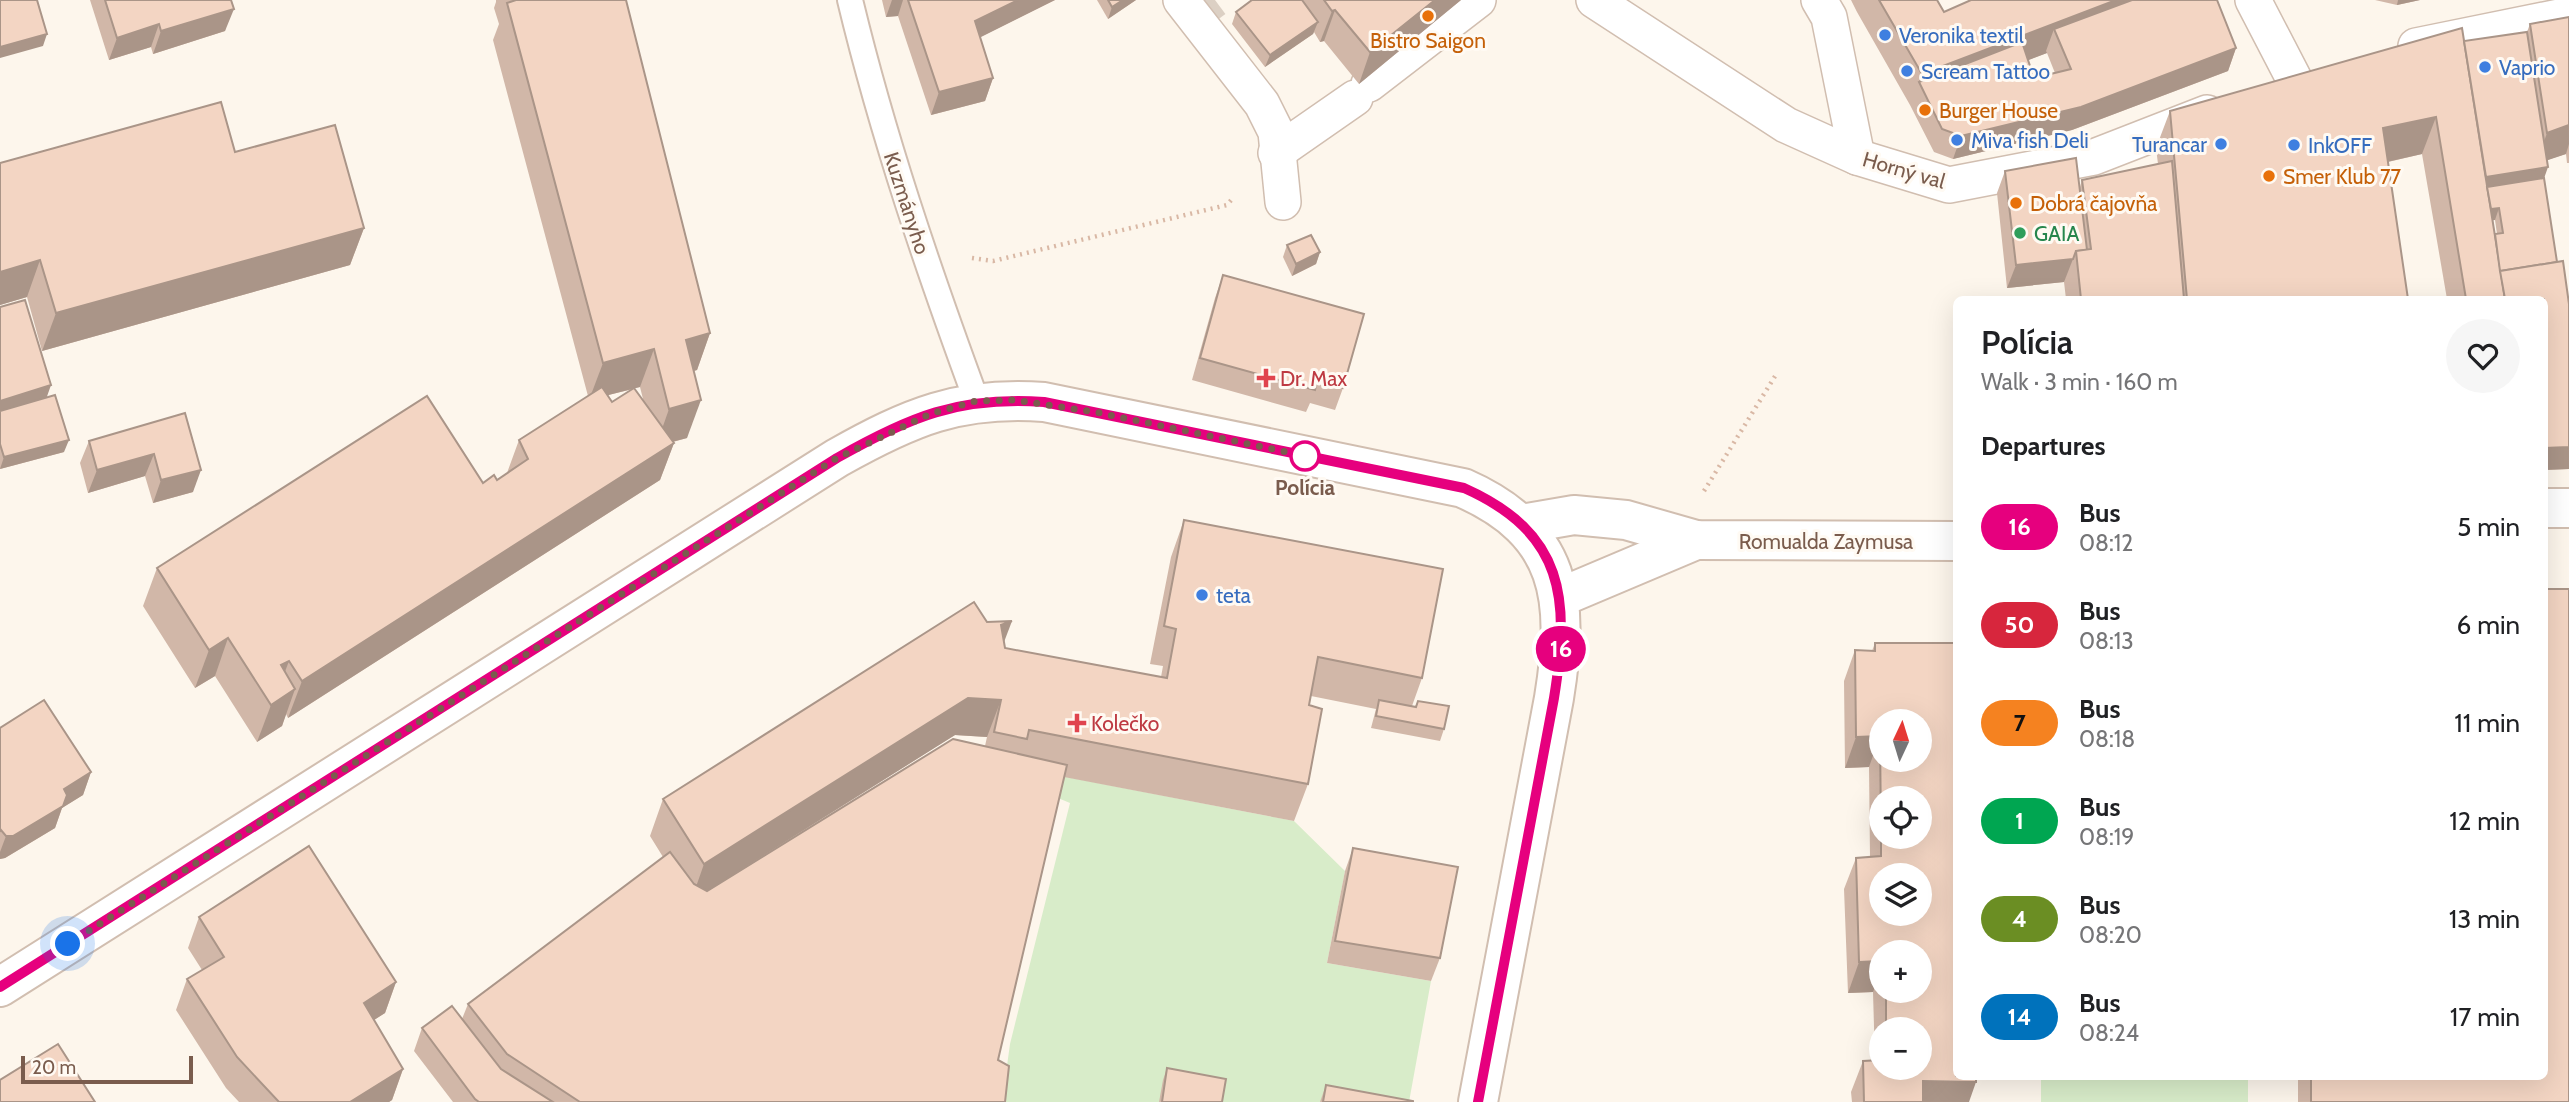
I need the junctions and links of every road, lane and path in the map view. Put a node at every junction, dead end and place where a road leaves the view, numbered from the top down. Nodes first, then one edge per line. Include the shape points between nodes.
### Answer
1 (850, 0) edge
2 (1181, 0) edge
3 (1478, 0) edge
4 (1594, 0) edge
5 (1819, 0) edge
6 (2253, 0) edge
7 (2569, 15) edge
8 (2391, 51) edge
9 (2329, 68) edge
10 (2232, 103) edge
11 (1276, 153) junction
12 (1857, 157) junction
13 (1283, 202) dead end
14 (967, 257) dead end
15 (1777, 373) dead end
16 (976, 401) junction
17 (1700, 498) dead end
18 (2548, 508) edge
19 (2569, 508) edge
20 (1522, 524) junction
21 (1696, 540) junction
22 (1953, 541) edge
23 (1560, 597) junction
24 (0, 987) edge
25 (1478, 1102) edge

1 - 16 lane, Kuzmányho via 879,114
2 - 11 street via 1262,104 1276,132
3 - 11 street
4 - 12 street, Horný val via 1786,125
5 - 12 street via 1829,17
6 - 9 street via 2282,84
7 - 8 street
10 - 12 street, Horný val via 2094,157 1949,185
11 - 13 street
11 - 14 path via 1227,205 993,261
15 - 17 path
16 - 20 street via 1044,402 1464,488 1497,503
16 - 24 street via 930,414 837,458
18 - 19 street
20 - 21 street, Romualda Zaymusa via 1574,515 1613,519
20 - 23 street via 1550,565
21 - 22 street, Romualda Zaymusa
21 - 23 street, Romualda Zaymusa
23 - 25 street via 1562,642 1554,698

